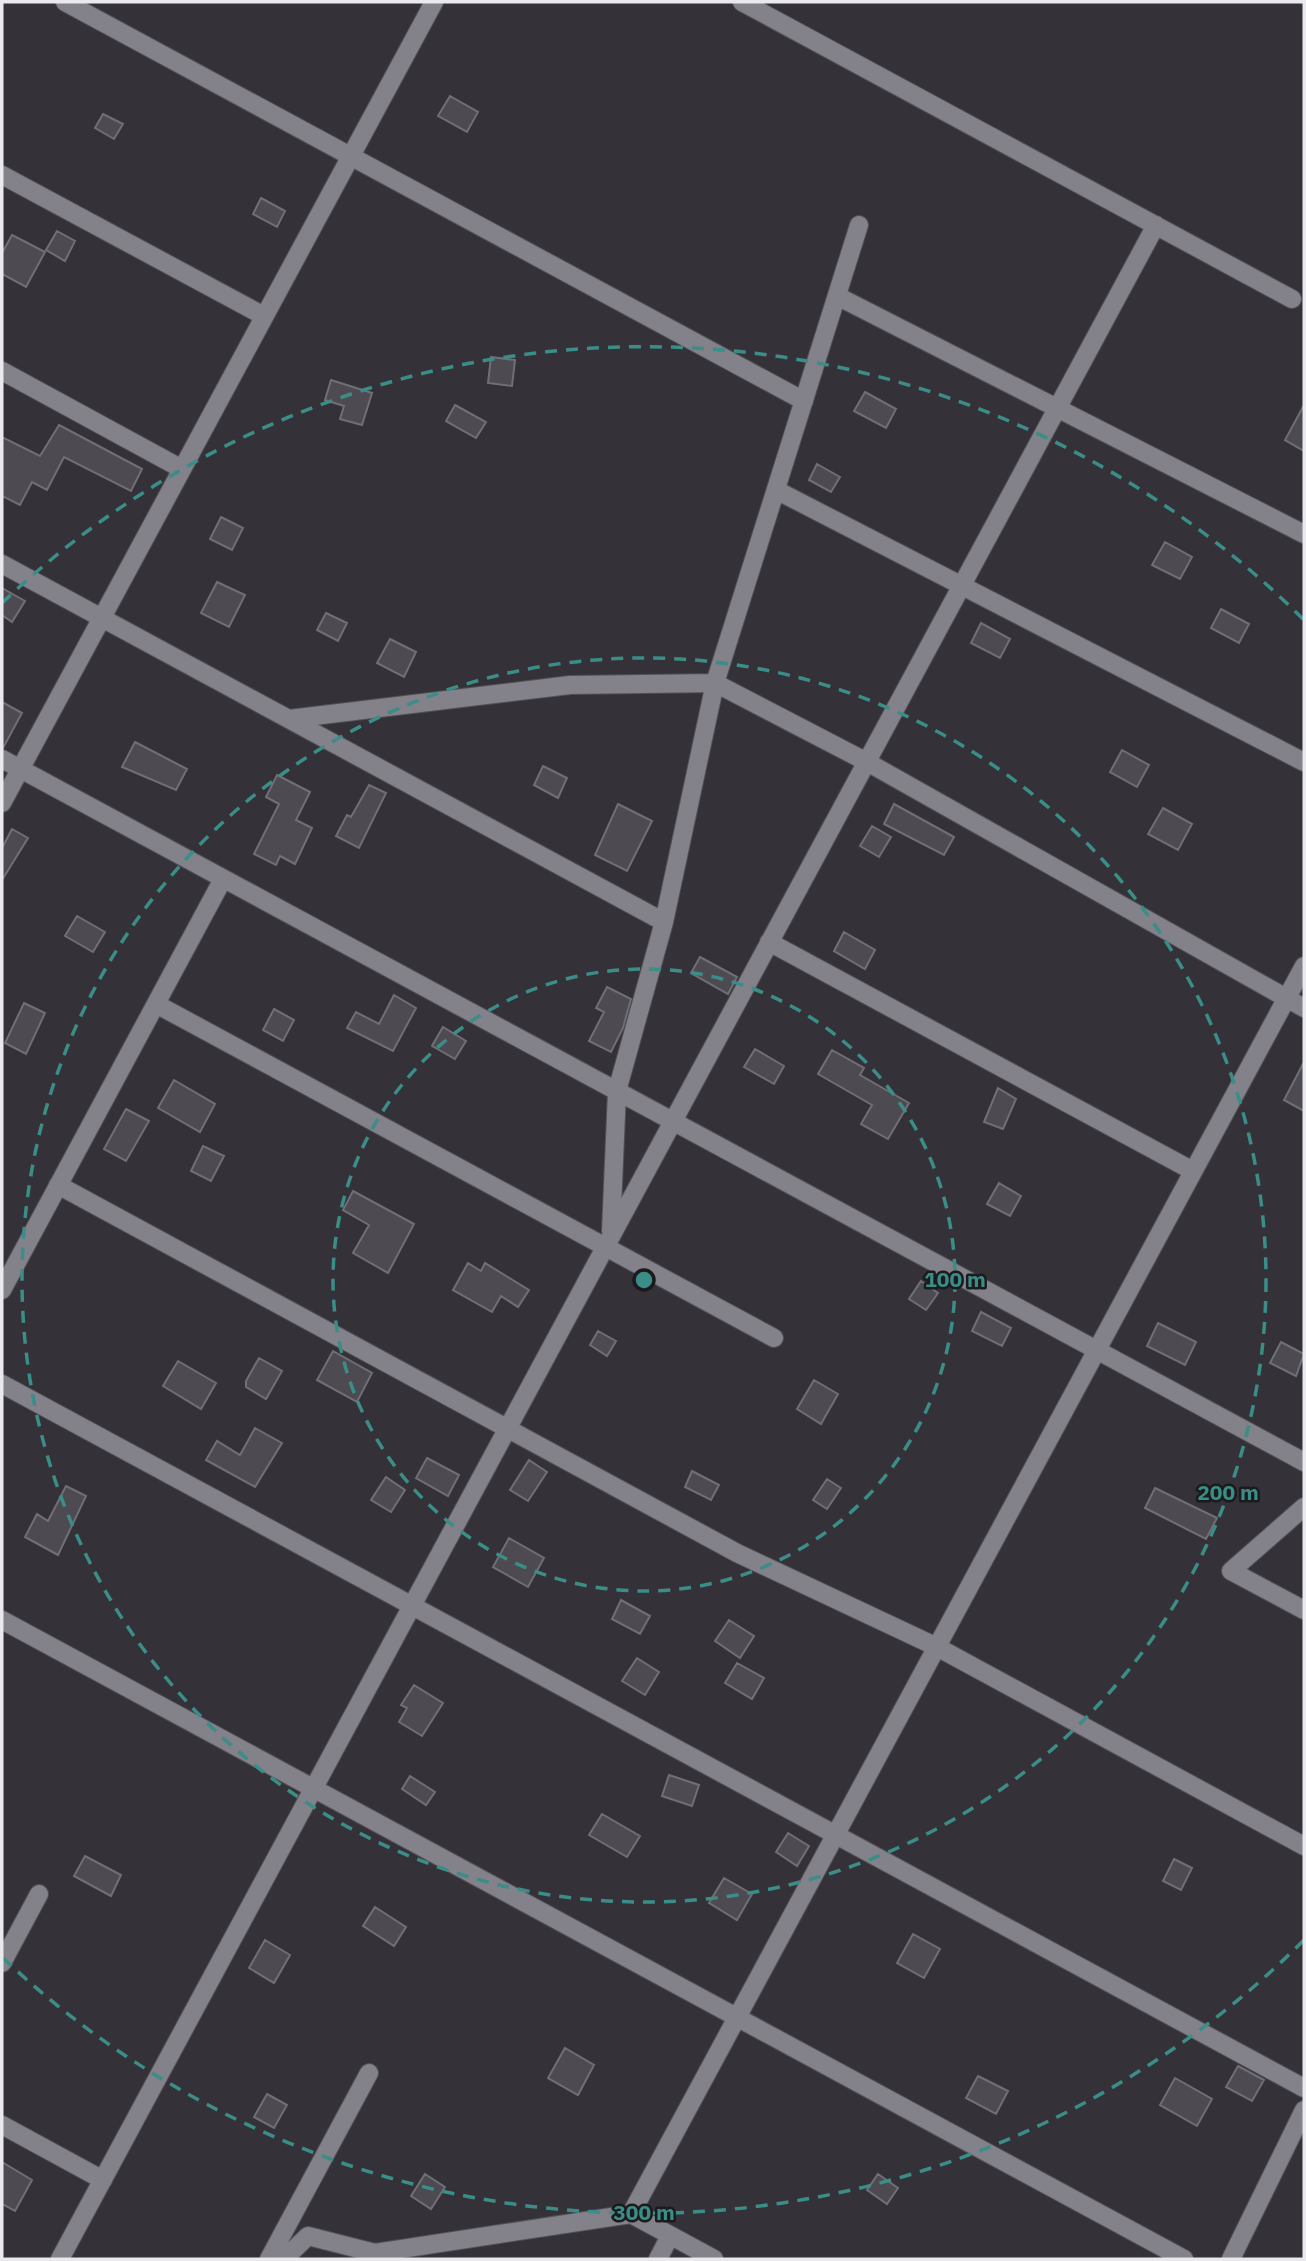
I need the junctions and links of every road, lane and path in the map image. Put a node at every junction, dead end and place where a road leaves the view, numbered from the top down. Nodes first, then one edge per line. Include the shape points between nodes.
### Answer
1 (65, 2) edge
2 (433, 2) edge
3 (743, 2) edge
4 (351, 156) junction
5 (2, 174) edge
6 (859, 225) dead end
7 (1156, 225) junction
8 (837, 296) junction
9 (1292, 299) dead end
10 (264, 316) junction
11 (2, 371) edge
12 (804, 401) junction
13 (1057, 408) junction
14 (182, 469) junction
15 (776, 489) junction
16 (1304, 534) edge
17 (2, 564) edge
18 (962, 586) junction
19 (101, 618) junction
20 (715, 683) junction
21 (289, 719) junction
22 (2, 759) edge
23 (867, 762) junction
24 (1304, 762) edge
25 (20, 769) junction
26 (2, 803) edge
27 (223, 879) junction
28 (664, 922) junction
29 (769, 942) junction
30 (1304, 966) edge
31 (1287, 998) junction
32 (156, 1004) junction
33 (1304, 1008) edge
34 (617, 1091) junction
35 (673, 1121) junction
36 (1193, 1171) junction
37 (58, 1185) junction
38 (608, 1243) junction
39 (2, 1290) edge
40 (774, 1338) dead end
41 (1097, 1350) junction
42 (2, 1384) edge
43 (508, 1429) junction
44 (1304, 1462) edge
45 (1304, 1507) edge
46 (412, 1606) junction
47 (1304, 1610) edge
48 (2, 1620) edge
49 (937, 1647) junction
50 (313, 1789) junction
51 (836, 1835) junction
52 (1304, 1846) edge
53 (39, 1894) dead end
54 (2, 1963) edge
55 (737, 2018) junction
56 (369, 2073) dead end
57 (1304, 2088) edge
58 (1304, 2110) edge
59 (2, 2125) edge
60 (103, 2180) junction
61 (631, 2214) junction
62 (670, 2236) junction
63 (60, 2259) edge
64 (269, 2259) edge
65 (284, 2259) edge
66 (657, 2259) edge
67 (714, 2259) edge
68 (1184, 2259) edge
69 (1231, 2259) edge

1 - 4 street
2 - 4 street
3 - 7 street
4 - 10 street
4 - 12 street
5 - 10 street
6 - 8 street
7 - 9 street
7 - 13 street
8 - 12 street
8 - 13 street
10 - 14 street
11 - 14 street
12 - 15 street
13 - 16 street
13 - 18 street
14 - 19 street
15 - 18 street
15 - 20 street
17 - 19 street
18 - 23 street
18 - 24 street
19 - 21 street
19 - 25 street
20 - 21 street via 570,685
20 - 23 street
20 - 28 street
21 - 28 street
22 - 25 street
23 - 29 street
23 - 31 street
25 - 26 street
25 - 27 street
27 - 32 street
27 - 34 street
28 - 34 street
29 - 35 street
29 - 36 street
30 - 31 street
31 - 33 street
31 - 36 street
32 - 37 street
32 - 38 street
34 - 35 street
34 - 38 street
35 - 38 street
35 - 41 street
36 - 41 street
37 - 39 street
37 - 43 street
38 - 40 street
38 - 43 street
41 - 44 street
41 - 49 street
42 - 46 street
43 - 46 street
43 - 49 street via 737,1553
45 - 47 street via 1231,1571
46 - 50 street
46 - 51 street
48 - 50 street
49 - 51 street
49 - 52 street
50 - 55 street
50 - 60 street
51 - 55 street
51 - 57 street
53 - 54 street
55 - 61 street
55 - 68 street
56 - 64 street
58 - 69 street
59 - 60 street
60 - 63 street
61 - 62 street
61 - 65 street via 375,2253 308,2236
62 - 66 street
62 - 67 street

